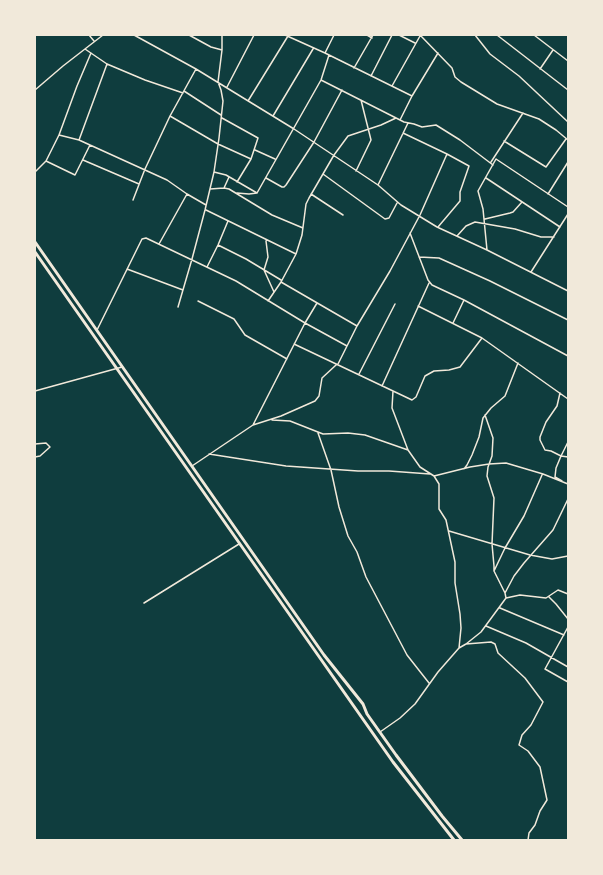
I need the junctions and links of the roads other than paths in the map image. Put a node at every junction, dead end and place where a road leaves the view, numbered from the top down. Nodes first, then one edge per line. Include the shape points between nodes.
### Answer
1 (89, 35) edge
2 (103, 35) edge
3 (134, 35) edge
4 (189, 35) edge
5 (222, 35) edge
6 (254, 35) edge
7 (285, 35) edge
8 (334, 35) edge
9 (367, 35) edge
10 (373, 35) edge
11 (392, 35) edge
12 (399, 35) edge
13 (420, 35) edge
14 (475, 35) edge
15 (497, 35) edge
16 (534, 35) edge
17 (288, 36) junction
18 (372, 38) junction
19 (94, 42) junction
20 (415, 43) junction
21 (313, 48) junction
22 (85, 49) junction
23 (222, 50) junction
24 (553, 50) junction
25 (91, 53) junction
26 (325, 53) junction
27 (438, 53) junction
28 (329, 55) junction
29 (568, 61) edge
30 (107, 64) junction
31 (354, 68) junction
32 (196, 69) junction
33 (540, 70) junction
34 (371, 76) junction
35 (322, 80) junction
36 (218, 82) junction
37 (392, 86) junction
38 (227, 87) junction
39 (35, 90) edge
40 (342, 90) junction
41 (568, 90) edge
42 (184, 92) junction
43 (412, 96) junction
44 (361, 100) junction
45 (248, 101) junction
46 (523, 113) junction
47 (221, 115) junction
48 (170, 116) junction
49 (273, 116) junction
50 (221, 118) junction
51 (396, 118) junction
52 (400, 120) junction
53 (568, 122) edge
54 (408, 123) junction
55 (294, 129) junction
56 (368, 129) junction
57 (403, 133) junction
58 (59, 134) junction
59 (567, 139) edge
60 (79, 140) junction
61 (504, 141) junction
62 (314, 142) junction
63 (218, 144) junction
64 (90, 146) junction
65 (254, 150) junction
66 (448, 154) junction
67 (334, 155) junction
68 (251, 159) junction
69 (275, 159) junction
70 (83, 160) junction
71 (46, 161) junction
72 (490, 162) junction
73 (568, 162) edge
74 (493, 165) junction
75 (145, 169) junction
76 (356, 170) junction
77 (35, 172) edge
78 (214, 172) junction
79 (323, 173) junction
80 (229, 177) junction
81 (266, 178) junction
82 (486, 178) junction
83 (237, 182) junction
84 (139, 184) junction
85 (378, 185) junction
86 (224, 188) junction
87 (210, 189) junction
88 (237, 193) junction
89 (257, 193) junction
90 (187, 194) junction
91 (311, 194) junction
92 (548, 194) junction
93 (133, 200) dead end
94 (522, 202) junction
95 (398, 203) junction
96 (206, 205) junction
97 (568, 207) edge
98 (205, 210) junction
99 (568, 214) edge
100 (343, 215) dead end
101 (420, 215) junction
102 (484, 220) junction
103 (228, 221) junction
104 (485, 224) junction
105 (438, 227) junction
106 (303, 228) junction
107 (560, 228) junction
108 (410, 233) junction
109 (457, 236) junction
110 (554, 237) junction
111 (266, 241) junction
112 (35, 242) edge
113 (159, 244) junction
114 (218, 245) junction
115 (487, 250) junction
116 (35, 252) edge
117 (296, 254) junction
118 (419, 257) junction
119 (192, 259) junction
120 (207, 267) junction
121 (127, 269) junction
122 (264, 270) junction
123 (532, 272) junction
124 (282, 281) junction
125 (429, 283) junction
126 (183, 290) junction
127 (568, 290) edge
128 (274, 292) junction
129 (464, 300) junction
130 (198, 301) dead end
131 (268, 301) junction
132 (317, 303) junction
133 (394, 304) dead end
134 (418, 306) junction
135 (178, 307) dead end
136 (568, 320) edge
137 (305, 323) junction
138 (453, 323) junction
139 (357, 326) junction
140 (97, 330) junction
141 (482, 338) junction
142 (294, 344) junction
143 (346, 346) junction
144 (568, 356) edge
145 (287, 359) junction
146 (518, 363) junction
147 (337, 364) junction
148 (122, 367) junction
149 (117, 368) junction
150 (359, 375) junction
151 (382, 386) junction
152 (35, 391) edge
153 (393, 391) junction
154 (560, 393) junction
155 (568, 399) edge
156 (485, 415) junction
157 (268, 420) junction
158 (253, 425) junction
159 (318, 433) junction
160 (568, 442) edge
161 (35, 444) edge
162 (408, 450) junction
163 (210, 454) junction
164 (561, 456) junction
165 (35, 457) edge
166 (568, 457) edge
167 (489, 464) junction
168 (192, 466) junction
169 (331, 470) junction
170 (462, 470) junction
171 (431, 474) junction
172 (543, 474) junction
173 (434, 476) junction
174 (568, 484) edge
175 (568, 499) edge
176 (449, 531) junction
177 (239, 544) junction
178 (492, 544) junction
179 (505, 548) junction
180 (530, 555) junction
181 (568, 556) edge
182 (494, 571) junction
183 (505, 593) junction
184 (568, 594) edge
185 (549, 597) junction
186 (506, 598) junction
187 (144, 603) dead end
188 (499, 607) junction
189 (568, 619) edge
190 (485, 626) junction
191 (568, 627) edge
192 (564, 635) junction
193 (466, 644) junction
194 (459, 648) junction
195 (553, 658) junction
196 (568, 667) edge
197 (568, 682) edge
198 (429, 683) junction
199 (380, 732) junction
200 (454, 840) edge
201 (462, 840) edge
202 (528, 840) edge

1 - 19 street
2 - 19 street
3 - 32 street
4 - 23 street
5 - 23 street
6 - 38 street
7 - 17 street
8 - 26 street
9 - 18 street
10 - 18 street
11 - 34 street
12 - 20 street
13 - 20 street
13 - 27 street
14 - 53 street via 490,54 519,76
15 - 33 street
16 - 24 street
17 - 21 street
17 - 45 street
18 - 31 street
19 - 22 street
20 - 37 street
21 - 26 street
21 - 49 street
22 - 25 street
22 - 39 street
23 - 36 street
24 - 29 street
24 - 33 street
25 - 30 street
25 - 58 street
26 - 28 street
27 - 43 street
27 - 46 street via 461,82 497,104
28 - 31 street
28 - 35 street
30 - 42 street via 145,80
30 - 60 street
31 - 34 street
32 - 36 street
32 - 42 street
33 - 41 street
34 - 37 street
35 - 40 street
35 - 55 street
36 - 38 street
36 - 47 street via 223,101
37 - 43 street
38 - 45 street
40 - 44 street
40 - 62 street
42 - 47 street
42 - 48 street
43 - 52 street
44 - 51 street
44 - 56 street
45 - 49 street
46 - 59 street via 539,119
46 - 61 street
47 - 50 street
48 - 63 street
48 - 75 street
49 - 55 street
50 - 63 street
50 - 65 street via 258,138
51 - 52 street
51 - 56 street
52 - 54 street
54 - 57 street
54 - 72 street via 422,127 436,125
55 - 62 street
55 - 69 street
56 - 67 street via 348,136
56 - 76 street via 370,143
57 - 66 street
57 - 85 street
58 - 60 street
58 - 71 street
59 - 61 street via 546,167
60 - 64 street
61 - 72 street
62 - 67 street
62 - 81 street via 284,187
63 - 68 street
63 - 78 street
64 - 70 street
64 - 75 street
65 - 68 street
65 - 69 street
66 - 101 street
66 - 105 street via 468,166 460,192 460,201
67 - 76 street
67 - 79 street
68 - 83 street
69 - 81 street
70 - 71 street via 75,175
70 - 84 street
71 - 77 street
72 - 74 street
73 - 92 street
74 - 82 street
74 - 92 street via 498,159
75 - 84 street
75 - 90 street
76 - 85 street
78 - 80 street
78 - 87 street
79 - 91 street
79 - 95 street via 385,219 389,218
80 - 83 street
80 - 86 street
81 - 89 street
82 - 94 street
82 - 102 street via 478,191
83 - 89 street
84 - 93 street
85 - 95 street
86 - 87 street
86 - 88 street
87 - 96 street
88 - 89 street
88 - 106 street via 272,215
90 - 96 street
90 - 113 street
91 - 100 street
91 - 106 street via 306,204
92 - 97 street
94 - 102 street via 514,212
94 - 107 street
95 - 101 street
96 - 98 street
98 - 103 street
98 - 119 street
99 - 107 street
101 - 105 street
101 - 108 street
102 - 104 street
103 - 111 street
103 - 114 street
104 - 109 street via 470,224
104 - 110 street via 541,237
104 - 115 street
105 - 109 street
106 - 117 street
107 - 110 street
108 - 118 street
108 - 139 street
109 - 115 street
110 - 123 street
111 - 117 street
111 - 122 street via 268,257
112 - 140 main road
113 - 119 street
113 - 121 street via 146,238 142,239
114 - 120 street
114 - 122 street
115 - 123 street
116 - 149 main road
117 - 124 street
118 - 125 street
118 - 136 street via 440,258
119 - 120 street
119 - 126 street
120 - 131 street
121 - 126 street
121 - 140 street
122 - 124 street
122 - 128 street
123 - 127 street
124 - 128 street
124 - 132 street
125 - 129 street
125 - 134 street
126 - 135 street
128 - 131 street
129 - 138 street
129 - 144 street
130 - 145 street via 234,320 245,335
131 - 137 street
132 - 137 street
132 - 139 street
133 - 150 street
134 - 138 street
134 - 151 street
137 - 142 street
137 - 143 street
138 - 141 street
139 - 143 street
140 - 148 main road
141 - 146 street
141 - 153 street via 460,367 434,371 425,376 414,399
142 - 145 street
142 - 147 street
143 - 147 street
145 - 158 street
146 - 154 street
146 - 156 street via 505,396
147 - 150 street
147 - 157 street via 322,378 319,396 315,401
148 - 149 street
148 - 168 main road
149 - 152 street
149 - 177 main road
150 - 151 street
151 - 153 street
153 - 162 street via 392,408
154 - 155 street
154 - 164 street via 557,406 540,437 545,450
156 - 167 street via 493,438
156 - 170 street via 472,455
157 - 158 street
157 - 159 street via 290,421
158 - 163 street
159 - 162 street via 365,435
159 - 169 street
160 - 164 street
161 - 165 street via 46,443 50,447
162 - 171 street via 420,467
163 - 168 street
163 - 169 street
164 - 166 street
164 - 174 street via 555,477
167 - 170 street
167 - 172 street via 509,463
167 - 178 street via 487,476 494,498
168 - 199 main road via 324,654 363,704
169 - 171 street
169 - 198 street via 348,536 366,577 407,655
170 - 173 street
171 - 173 street
172 - 174 street
172 - 179 street via 524,516
173 - 176 street via 439,484 439,509 445,517
175 - 180 street via 553,530
176 - 178 street
176 - 194 street via 460,614
177 - 187 street
177 - 200 main road via 393,762
178 - 179 street
178 - 182 street
179 - 180 street
179 - 182 street
180 - 181 street via 552,559
180 - 183 street
182 - 183 street
183 - 186 street
184 - 185 street via 558,590
185 - 186 street via 520,595
185 - 189 street
186 - 188 street
188 - 190 street
188 - 192 street
190 - 193 street
190 - 195 street via 526,643
191 - 192 street
192 - 195 street
193 - 194 street
193 - 202 street via 495,644 498,653 525,678 543,702 531,725 522,735 519,745 528,751 540,768 547,800 529,833
194 - 198 street
195 - 196 street
195 - 197 street via 545,669
198 - 199 street via 415,704
199 - 201 main road

